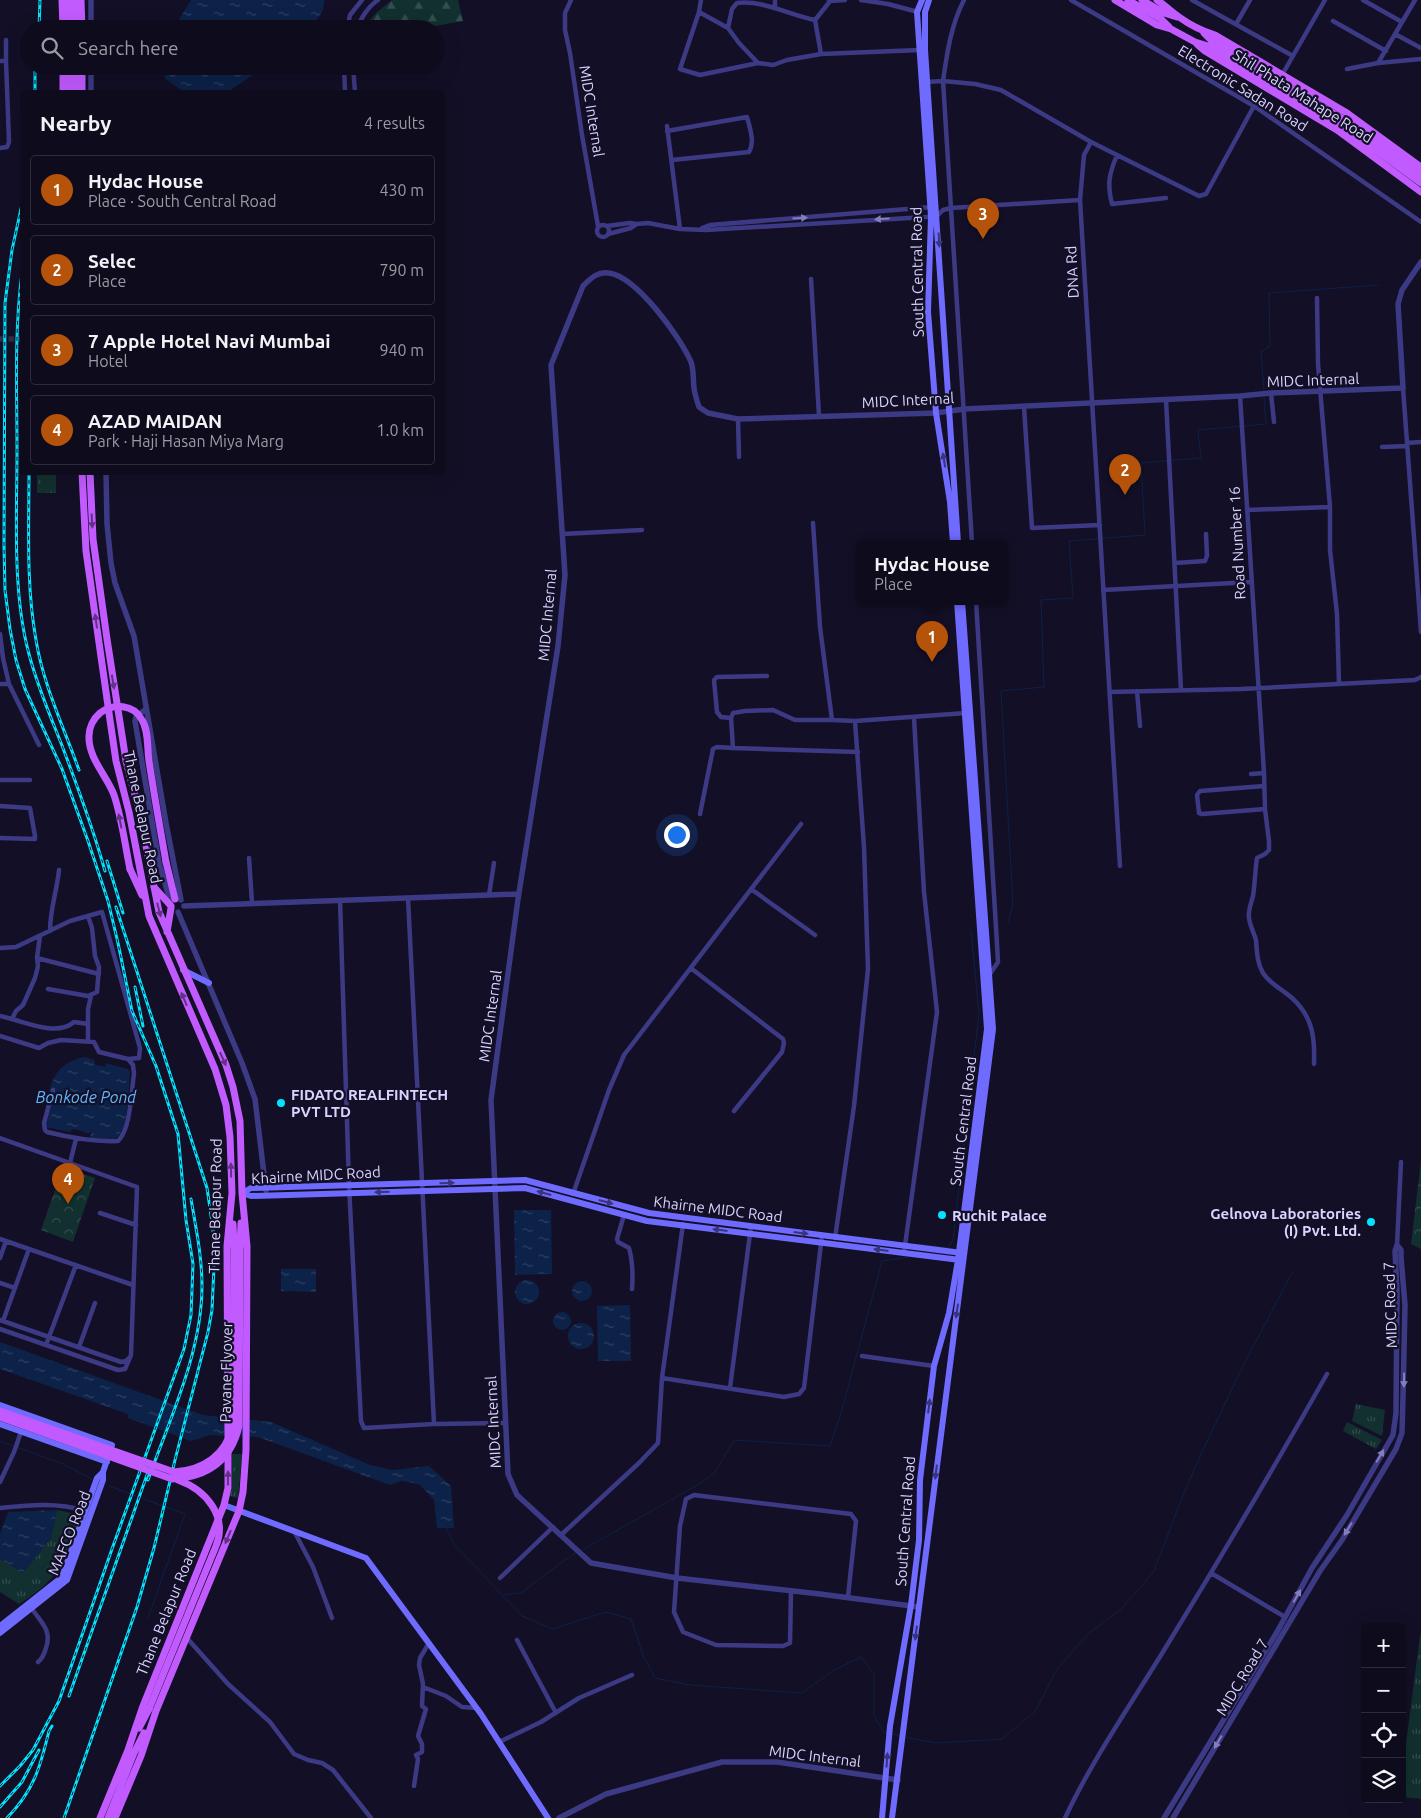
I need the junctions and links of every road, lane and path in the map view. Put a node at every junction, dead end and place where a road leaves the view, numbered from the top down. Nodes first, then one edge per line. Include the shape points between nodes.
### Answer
1 (62, 0) edge
2 (69, 0) edge
3 (75, 0) edge
4 (81, 0) edge
5 (91, 0) edge
6 (362, 0) edge
7 (378, 0) edge
8 (571, 0) edge
9 (701, 0) edge
10 (775, 0) edge
11 (845, 0) edge
12 (861, 0) edge
13 (922, 0) edge
14 (929, 0) edge
15 (964, 0) edge
16 (1071, 0) edge
17 (1115, 0) edge
18 (1128, 0) edge
19 (1142, 0) edge
20 (1157, 0) edge
21 (1192, 0) edge
22 (1250, 0) edge
23 (1325, 0) edge
24 (1363, 0) edge
25 (1415, 0) edge
26 (830, 1) edge
27 (1421, 4) edge
28 (775, 8) junction
29 (699, 12) junction
30 (917, 12) junction
31 (925, 12) junction
32 (1163, 16) junction
33 (1178, 17) junction
34 (62, 20) edge
35 (69, 20) edge
36 (75, 20) edge
37 (82, 20) edge
38 (91, 20) edge
39 (349, 20) edge
40 (361, 20) edge
41 (815, 20) junction
42 (1333, 21) dead end
43 (1402, 22) junction
44 (1236, 24) junction
45 (728, 28) junction
46 (1171, 29) junction
47 (1202, 31) junction
48 (1395, 34) junction
49 (6, 40) dead end
50 (1195, 42) junction
51 (1210, 44) junction
52 (1421, 48) edge
53 (922, 50) junction
54 (1386, 50) junction
55 (821, 54) junction
56 (1293, 56) junction
57 (1421, 59) edge
58 (0, 61) edge
59 (6, 61) junction
60 (758, 63) junction
61 (1378, 63) junction
62 (1347, 69) dead end
63 (63, 75) edge
64 (69, 75) edge
65 (75, 75) edge
66 (82, 75) edge
67 (91, 75) edge
68 (344, 75) edge
69 (354, 75) edge
70 (1282, 75) junction
71 (943, 81) junction
72 (924, 82) junction
73 (63, 90) edge
74 (69, 90) edge
75 (75, 90) edge
76 (82, 90) edge
77 (91, 90) edge
78 (345, 90) edge
79 (355, 90) edge
80 (1254, 106) junction
81 (1091, 142) junction
82 (0, 148) edge
83 (1117, 155) junction
84 (672, 160) junction
85 (1421, 167) edge
86 (1421, 175) edge
87 (1421, 183) edge
88 (1421, 192) edge
89 (1166, 198) dead end
90 (1080, 200) junction
91 (929, 207) junction
92 (940, 208) junction
93 (951, 208) junction
94 (934, 216) junction
95 (1421, 222) edge
96 (637, 224) junction
97 (598, 226) junction
98 (608, 226) junction
99 (680, 229) junction
100 (700, 229) junction
101 (608, 234) junction
102 (1421, 262) edge
103 (811, 279) dead end
104 (1317, 298) dead end
105 (1403, 388) junction
106 (1321, 392) junction
107 (1272, 393) junction
108 (1240, 396) junction
109 (1166, 400) junction
110 (1092, 403) junction
111 (1024, 407) junction
112 (964, 409) junction
113 (949, 411) junction
114 (936, 413) junction
115 (819, 416) junction
116 (738, 419) junction
117 (1274, 422) dead end
118 (1421, 442) edge
119 (1407, 445) junction
120 (1382, 447) dead end
121 (740, 457) dead end
122 (82, 475) edge
123 (90, 475) edge
124 (106, 475) edge
125 (1330, 507) junction
126 (1247, 510) junction
127 (813, 523) dead end
128 (1100, 526) junction
129 (642, 530) dead end
130 (562, 534) junction
131 (1206, 534) dead end
132 (953, 540) edge
133 (958, 540) edge
134 (972, 540) edge
135 (1175, 563) junction
136 (1251, 582) junction
137 (1176, 586) junction
138 (1103, 590) junction
139 (957, 605) edge
140 (962, 605) edge
141 (976, 605) edge
142 (1421, 632) edge
143 (0, 634) edge
144 (767, 676) dead end
145 (1421, 677) edge
146 (0, 684) edge
147 (9, 684) junction
148 (1339, 684) junction
149 (1258, 688) junction
150 (1181, 690) junction
151 (1137, 691) junction
152 (1110, 692) junction
153 (146, 709) junction
154 (968, 713) junction
155 (731, 718) junction
156 (914, 718) junction
157 (832, 720) junction
158 (856, 721) junction
159 (1140, 726) dead end
160 (39, 745) dead end
161 (733, 748) junction
162 (858, 752) junction
163 (1264, 773) junction
164 (1251, 774) dead end
165 (0, 780) edge
166 (30, 780) dead end
167 (1264, 786) junction
168 (0, 806) edge
169 (1265, 809) junction
170 (700, 814) dead end
171 (801, 824) dead end
172 (0, 838) edge
173 (249, 858) dead end
174 (494, 863) dead end
175 (1120, 866) dead end
176 (59, 870) dead end
177 (154, 887) junction
178 (750, 889) junction
179 (519, 894) junction
180 (489, 895) junction
181 (408, 898) junction
182 (340, 900) junction
183 (252, 903) junction
184 (147, 904) junction
185 (175, 904) junction
186 (88, 916) junction
187 (50, 931) junction
188 (167, 932) junction
189 (815, 935) dead end
190 (40, 936) junction
191 (0, 948) edge
192 (37, 958) junction
193 (692, 968) junction
194 (183, 970) junction
195 (99, 974) junction
196 (989, 975) junction
197 (209, 984) junction
198 (48, 989) dead end
199 (91, 996) junction
200 (0, 1016) edge
201 (12, 1020) junction
202 (88, 1024) junction
203 (0, 1036) edge
204 (88, 1041) junction
205 (128, 1060) junction
206 (1314, 1064) dead end
207 (53, 1090) dead end
208 (734, 1110) dead end
209 (0, 1138) edge
210 (76, 1140) junction
211 (1401, 1162) dead end
212 (70, 1163) junction
213 (495, 1181) junction
214 (422, 1183) junction
215 (349, 1185) junction
216 (266, 1188) junction
217 (496, 1189) junction
218 (423, 1191) junction
219 (232, 1193) junction
220 (242, 1193) junction
221 (349, 1193) junction
222 (267, 1196) junction
223 (572, 1197) junction
224 (100, 1213) dead end
225 (624, 1215) junction
226 (684, 1217) junction
227 (136, 1225) junction
228 (682, 1225) junction
229 (750, 1226) junction
230 (750, 1234) junction
231 (822, 1235) junction
232 (835, 1237) junction
233 (0, 1239) edge
234 (6, 1241) junction
235 (821, 1243) junction
236 (834, 1244) junction
237 (237, 1246) junction
238 (1397, 1246) junction
239 (29, 1249) junction
240 (904, 1250) junction
241 (962, 1256) junction
242 (0, 1258) edge
243 (76, 1265) junction
244 (0, 1283) edge
245 (133, 1285) junction
246 (15, 1288) junction
247 (632, 1289) dead end
248 (95, 1303) dead end
249 (2, 1320) edge
250 (0, 1329) edge
251 (49, 1337) junction
252 (46, 1345) junction
253 (79, 1347) junction
254 (131, 1355) junction
255 (862, 1356) dead end
256 (934, 1366) junction
257 (1327, 1374) dead end
258 (662, 1378) junction
259 (730, 1388) junction
260 (0, 1405) edge
261 (0, 1410) edge
262 (0, 1417) edge
263 (505, 1423) junction
264 (0, 1424) edge
265 (434, 1424) junction
266 (21, 1432) junction
267 (106, 1462) junction
268 (103, 1472) junction
269 (172, 1478) junction
270 (0, 1482) edge
271 (224, 1505) junction
272 (0, 1508) edge
273 (239, 1510) junction
274 (86, 1511) junction
275 (553, 1527) junction
276 (294, 1531) junction
277 (561, 1535) junction
278 (1312, 1568) junction
279 (1320, 1571) junction
280 (1210, 1572) junction
281 (500, 1578) dead end
282 (677, 1578) junction
283 (791, 1591) junction
284 (848, 1597) junction
285 (911, 1605) junction
286 (919, 1607) junction
287 (32, 1609) junction
288 (1285, 1617) junction
289 (332, 1618) dead end
290 (0, 1626) edge
291 (0, 1633) edge
292 (186, 1637) junction
293 (518, 1640) dead end
294 (429, 1643) junction
295 (38, 1662) dead end
296 (632, 1675) dead end
297 (423, 1687) junction
298 (1234, 1700) junction
299 (1241, 1703) junction
300 (476, 1708) junction
301 (153, 1710) junction
302 (556, 1713) junction
303 (499, 1742) junction
304 (131, 1752) junction
305 (886, 1778) junction
306 (898, 1780) junction
307 (414, 1786) dead end
308 (100, 1818) edge
309 (108, 1818) edge
310 (115, 1818) edge
311 (371, 1818) edge
312 (548, 1818) edge
313 (559, 1818) edge
314 (882, 1818) edge
315 (892, 1818) edge
316 (1065, 1818) edge
317 (1164, 1818) edge
318 (1173, 1818) edge

1 - 34 main road
2 - 35 main road
3 - 36 main road
4 - 37 main road
5 - 38 street
6 - 39 street
7 - 40 street
8 - 97 street, MIDC Internal via 564,13 565,30
9 - 29 street
10 - 28 street
11 - 26 street
12 - 30 street
13 - 30 main road, South Central Road
14 - 31 main road, South Central Road
15 - 71 street via 948,46
16 - 80 street, Electronic Sadan Road
17 - 46 main road
18 - 32 main road
19 - 32 main road
20 - 33 main road
21 - 44 street
22 - 44 street
23 - 56 street
24 - 43 street
25 - 27 street
25 - 43 street
26 - 41 street
28 - 41 street
28 - 45 street via 737,3 732,9
29 - 45 street
29 - 60 street via 680,69 700,75
30 - 31 street
30 - 53 main road, South Central Road
31 - 53 main road, South Central Road
32 - 33 main road
32 - 46 main road
33 - 47 main road
41 - 55 street
42 - 54 street
43 - 48 street
44 - 56 street
45 - 60 street
46 - 50 main road
47 - 51 main road
47 - 70 main road, Shil Phata Mahape Road via 1215,35
48 - 52 street
48 - 54 street
49 - 59 street
50 - 51 main road
50 - 88 main road, Shil Phata Mahape Road via 1336,130
51 - 86 main road via 1343,119
51 - 87 main road via 1340,124
53 - 55 street
53 - 72 main road, South Central Road
54 - 61 street
55 - 60 street via 773,64
56 - 70 street
57 - 61 street
58 - 59 street
59 - 82 street via 9,142 7,147
61 - 62 street
63 - 73 main road
64 - 74 main road
65 - 75 main road
66 - 76 main road
67 - 77 street
68 - 78 street
69 - 79 street
70 - 85 main road, Shil Phata Mahape Road via 1347,113
71 - 72 street
71 - 81 street via 1000,90
71 - 93 street
72 - 91 main road, South Central Road
72 - 92 main road, South Central Road
80 - 83 street via 1206,194 1194,195
80 - 95 street, Electronic Sadan Road
81 - 83 street
81 - 90 street, DNA Rd via 1084,155
83 - 89 street via 1108,189 1112,204
84 - 84 street via 749,152 752,147 747,117 667,129
84 - 99 street
90 - 93 street
90 - 110 street, DNA Rd
91 - 92 street
91 - 94 main road, South Central Road
100 -> 91 street via 710,225
92 - 93 street
92 - 94 main road, South Central Road
93 - 112 street
94 -> 100 street
94 -> 113 main road, South Central Road
94 - 114 main road, South Central Road via 928,312
96 - 98 street
96 - 99 street
96 - 101 street
97 - 98 street
97 - 101 street via 599,236
98 - 101 street
99 - 100 street
102 - 105 street via 1402,290 1398,304
103 - 115 street
104 - 106 street
105 - 106 street, MIDC Internal
105 - 119 street
106 - 107 street, MIDC Internal
106 - 125 street
107 - 108 street, MIDC Internal
107 - 117 street
108 - 109 street, MIDC Internal
108 - 126 street, Road Number 16
109 - 110 street, MIDC Internal
109 - 135 street
110 - 111 street, MIDC Internal
110 - 128 street, DNA Rd
111 - 112 street, MIDC Internal
111 - 128 street via 1032,528
112 - 113 street, MIDC Internal
112 - 134 street
113 - 114 street, MIDC Internal
113 - 133 main road, South Central Road
114 - 115 street, MIDC Internal
132 -> 114 main road, South Central Road
115 - 116 street, MIDC Internal
116 - 121 street
116 - 130 street, MIDC Internal via 699,407 692,364 683,346 634,287 616,275 593,275 583,286 551,365
118 - 119 street
119 - 120 street
119 - 142 street
184 -> 122 main road, Thane Belapur Road via 116,761 86,551
123 -> 177 main road, Thane Belapur Road via 93,539 106,639 126,761
124 - 153 street via 111,563 134,636
125 - 126 street
125 - 148 street
126 - 136 street, Road Number 16
127 - 157 street via 820,627
128 - 138 street, DNA Rd
129 - 130 street
130 - 179 street, MIDC Internal via 565,575 558,646
131 - 135 street via 1205,560
135 - 137 street
136 - 137 street
136 - 149 street, Road Number 16
137 - 138 street
137 - 150 street
138 - 152 street, DNA Rd
139 - 154 main road, South Central Road
140 - 154 main road, South Central Road
141 - 196 street via 998,962
143 - 147 street
144 - 155 street via 717,677 714,680 717,712 721,717
145 - 148 street
146 - 147 street
147 - 160 street
148 - 149 street
149 - 150 street
149 - 163 street, Road Number 16
150 - 151 street
151 - 152 street
151 - 159 street
152 - 175 street, DNA Rd
153 - 185 street
153 - 185 street via 135,721 159,863
154 - 156 street
154 - 196 main road, South Central Road
154 - 241 main road, South Central Road via 987,1029
155 - 157 street via 737,712 773,710 795,720
155 - 161 street
156 - 158 street
156 - 240 street via 924,892 937,1012
157 - 158 street
158 - 162 street
161 - 162 street
161 - 170 street via 713,749
162 - 232 street via 868,969 854,1106
163 - 164 street
163 - 167 street, Road Number 16
165 - 166 street
167 - 169 street, Road Number 16
167 - 169 street via 1200,791 1197,795 1202,814
168 - 172 street via 30,808 35,839
169 - 206 street, Road Number 16 via 1269,850 1257,858 1249,919 1263,974 1292,998 1311,1026 1315,1042
171 - 178 street
173 - 183 street
174 - 180 street
176 - 187 street
177 - 185 main road
177 -> 188 main road, Thane Belapur Road
178 - 189 street
178 - 193 street
179 - 180 street
179 - 213 street, MIDC Internal via 491,1100
180 - 181 street
181 - 182 street
181 - 214 street
182 - 183 street
182 - 215 street
183 - 185 street
184 -> 185 main road, bridge via 130,869 113,794 93,757 89,742 89,730 95,718 112,707 129,708 145,726
219 -> 184 main road, Thane Belapur Road via 229,1121 222,1090 149,916
185 - 188 main road
185 - 197 street via 174,911 178,912
186 - 187 street
186 - 195 street
186 - 205 street via 102,912 111,938 140,1048 139,1058
187 - 190 street
188 - 194 main road, Thane Belapur Road
190 - 191 street via 16,947
190 - 192 street
192 - 195 street
192 - 201 street via 34,978
193 - 208 street via 783,1039 782,1052
193 - 223 street via 618,1066
194 - 197 main road
194 -> 220 main road, Thane Belapur Road via 234,1087 240,1121
195 - 199 street via 97,992
196 - 241 main road, South Central Road via 993,1029
197 - 216 street via 255,1099
198 - 199 street
199 - 202 street
200 - 201 street
201 - 202 street via 48,1030 74,1022
202 - 204 street
203 - 204 street via 38,1048 61,1040
204 - 205 street via 94,1042 99,1052
205 - 210 street via 133,1065 134,1074 127,1126 122,1137 118,1141
207 - 210 street via 45,1130
209 - 212 street
210 - 212 street
211 - 238 street
212 - 227 street via 137,1187
214 -> 213 main road, Khairne MIDC Road
213 - 217 street, MIDC Internal
213 - 223 main road, Khairne MIDC Road via 525,1180
214 - 215 main road, Khairne MIDC Road
214 - 218 street
215 - 216 main road, Khairne MIDC Road
215 - 221 street
216 - 220 main road, Khairne MIDC Road via 250,1188
216 - 222 street
217 - 218 main road, Khairne MIDC Road
223 -> 217 main road, Khairne MIDC Road via 525,1188
217 - 263 street, MIDC Internal
218 -> 221 main road, Khairne MIDC Road
218 - 265 street
219 - 237 main road, Pavane Flyover
271 -> 219 main road, Thane Belapur Road via 228,1488 227,1246
220 - 222 main road, Khairne MIDC Road
220 - 237 main road, Pavane Flyover
220 - 273 main road, Thane Belapur Road via 247,1246 246,1439
221 - 222 main road, Khairne MIDC Road
221 - 265 street via 361,1421 364,1428
223 - 225 main road, Khairne MIDC Road
223 -> 226 main road, Khairne MIDC Road via 649,1214
224 - 227 street
225 - 228 main road, Khairne MIDC Road
225 - 247 street via 617,1239 628,1248 631,1256
226 - 228 street
226 - 229 main road, Khairne MIDC Road
227 - 245 street
230 -> 228 main road, Khairne MIDC Road
228 - 258 street
229 - 230 street
229 -> 231 main road, Khairne MIDC Road
230 - 235 main road, Khairne MIDC Road
230 - 259 street
231 - 232 main road, Khairne MIDC Road
231 - 235 street
232 - 236 street
232 - 240 main road, Khairne MIDC Road
233 - 234 street
234 - 239 street
234 - 242 street
235 - 236 main road, Khairne MIDC Road
235 - 259 street via 804,1388 799,1394 784,1398
240 -> 236 main road, Khairne MIDC Road
237 - 261 main road, Pavane Flyover, bridge via 233,1425 228,1442 207,1463 174,1472
237 - 269 main road, Pavane Flyover, bridge via 240,1417 237,1436 227,1453 211,1468 187,1478
278 -> 238 street, MIDC Road 7 via 1393,1436 1396,1413
238 -> 279 street, MIDC Road 7 via 1401,1250 1405,1304 1402,1433 1396,1449 1342,1540
239 - 243 street
239 - 246 street
240 - 241 main road, Khairne MIDC Road
241 - 256 main road, South Central Road
241 -> 286 main road, South Central Road
243 - 245 street
243 - 251 street
244 - 246 street
245 - 254 street
246 - 249 street
248 - 253 street
249 - 251 street
250 - 252 street
251 - 252 street
251 - 253 street
252 - 254 street via 120,1371 126,1368
253 - 254 street via 121,1362
255 - 256 street
285 -> 256 main road, South Central Road via 919,1540 920,1480
257 - 280 street
258 - 259 street
258 - 277 street via 658,1443
260 - 267 main road, MAFCO Road via 112,1444
262 - 269 main road, Pavane Flyover, bridge
263 - 265 street
263 - 275 street, MIDC Internal via 508,1474 517,1495
264 - 266 main road
266 - 267 main road
266 - 270 street
267 - 268 main road, MAFCO Road
268 - 274 main road, MAFCO Road
268 - 287 main road, MAFCO Road via 103,1480 67,1580
269 - 301 main road, bridge via 193,1487 208,1500 218,1518 220,1532
271 - 273 main road
271 - 304 main road, Thane Belapur Road via 143,1706
272 - 274 street via 55,1505
273 - 276 main road
273 -> 292 main road, Thane Belapur Road
274 - 290 main road, MAFCO Road via 62,1577
275 - 277 street, MIDC Internal
275 - 281 street
276 - 289 street via 313,1567
276 - 294 main road via 366,1558
277 - 282 street, MIDC Internal via 591,1563
278 - 279 street
288 -> 278 street, MIDC Road 7
279 - 299 street, MIDC Road 7
280 - 288 street
280 - 316 street via 1095,1760
282 - 283 street, MIDC Internal
282 - 283 street via 674,1612 683,1632 716,1645 759,1647 790,1643
282 - 284 street via 680,1526 686,1499 694,1495 851,1514 856,1521
283 - 284 street, MIDC Internal
284 - 285 street, MIDC Internal
285 - 286 street, MIDC Internal
305 -> 285 main road, South Central Road via 889,1734
286 -> 306 main road, South Central Road
287 - 291 main road, MAFCO Road
287 - 295 street via 48,1632 42,1659
288 - 298 street, MIDC Road 7
292 - 301 main road, Thane Belapur Road
292 - 311 street via 228,1684 270,1722 294,1754 333,1770
293 - 302 street
294 - 297 street via 419,1665
294 - 300 main road
296 - 302 street via 579,1698
297 - 300 street via 462,1707
297 - 307 street via 422,1706 426,1710 418,1736 422,1752 416,1755
298 - 299 street
298 - 317 street, MIDC Road 7
299 -> 318 street, MIDC Road 7
300 - 303 main road
301 - 304 main road
301 - 310 main road via 141,1756
302 - 303 street
303 - 312 main road
304 - 308 main road, Thane Belapur Road
304 - 309 main road
305 - 306 street, MIDC Internal
305 - 313 street, MIDC Internal via 777,1762 722,1762 606,1794
305 - 314 main road, South Central Road
306 - 315 main road, South Central Road

